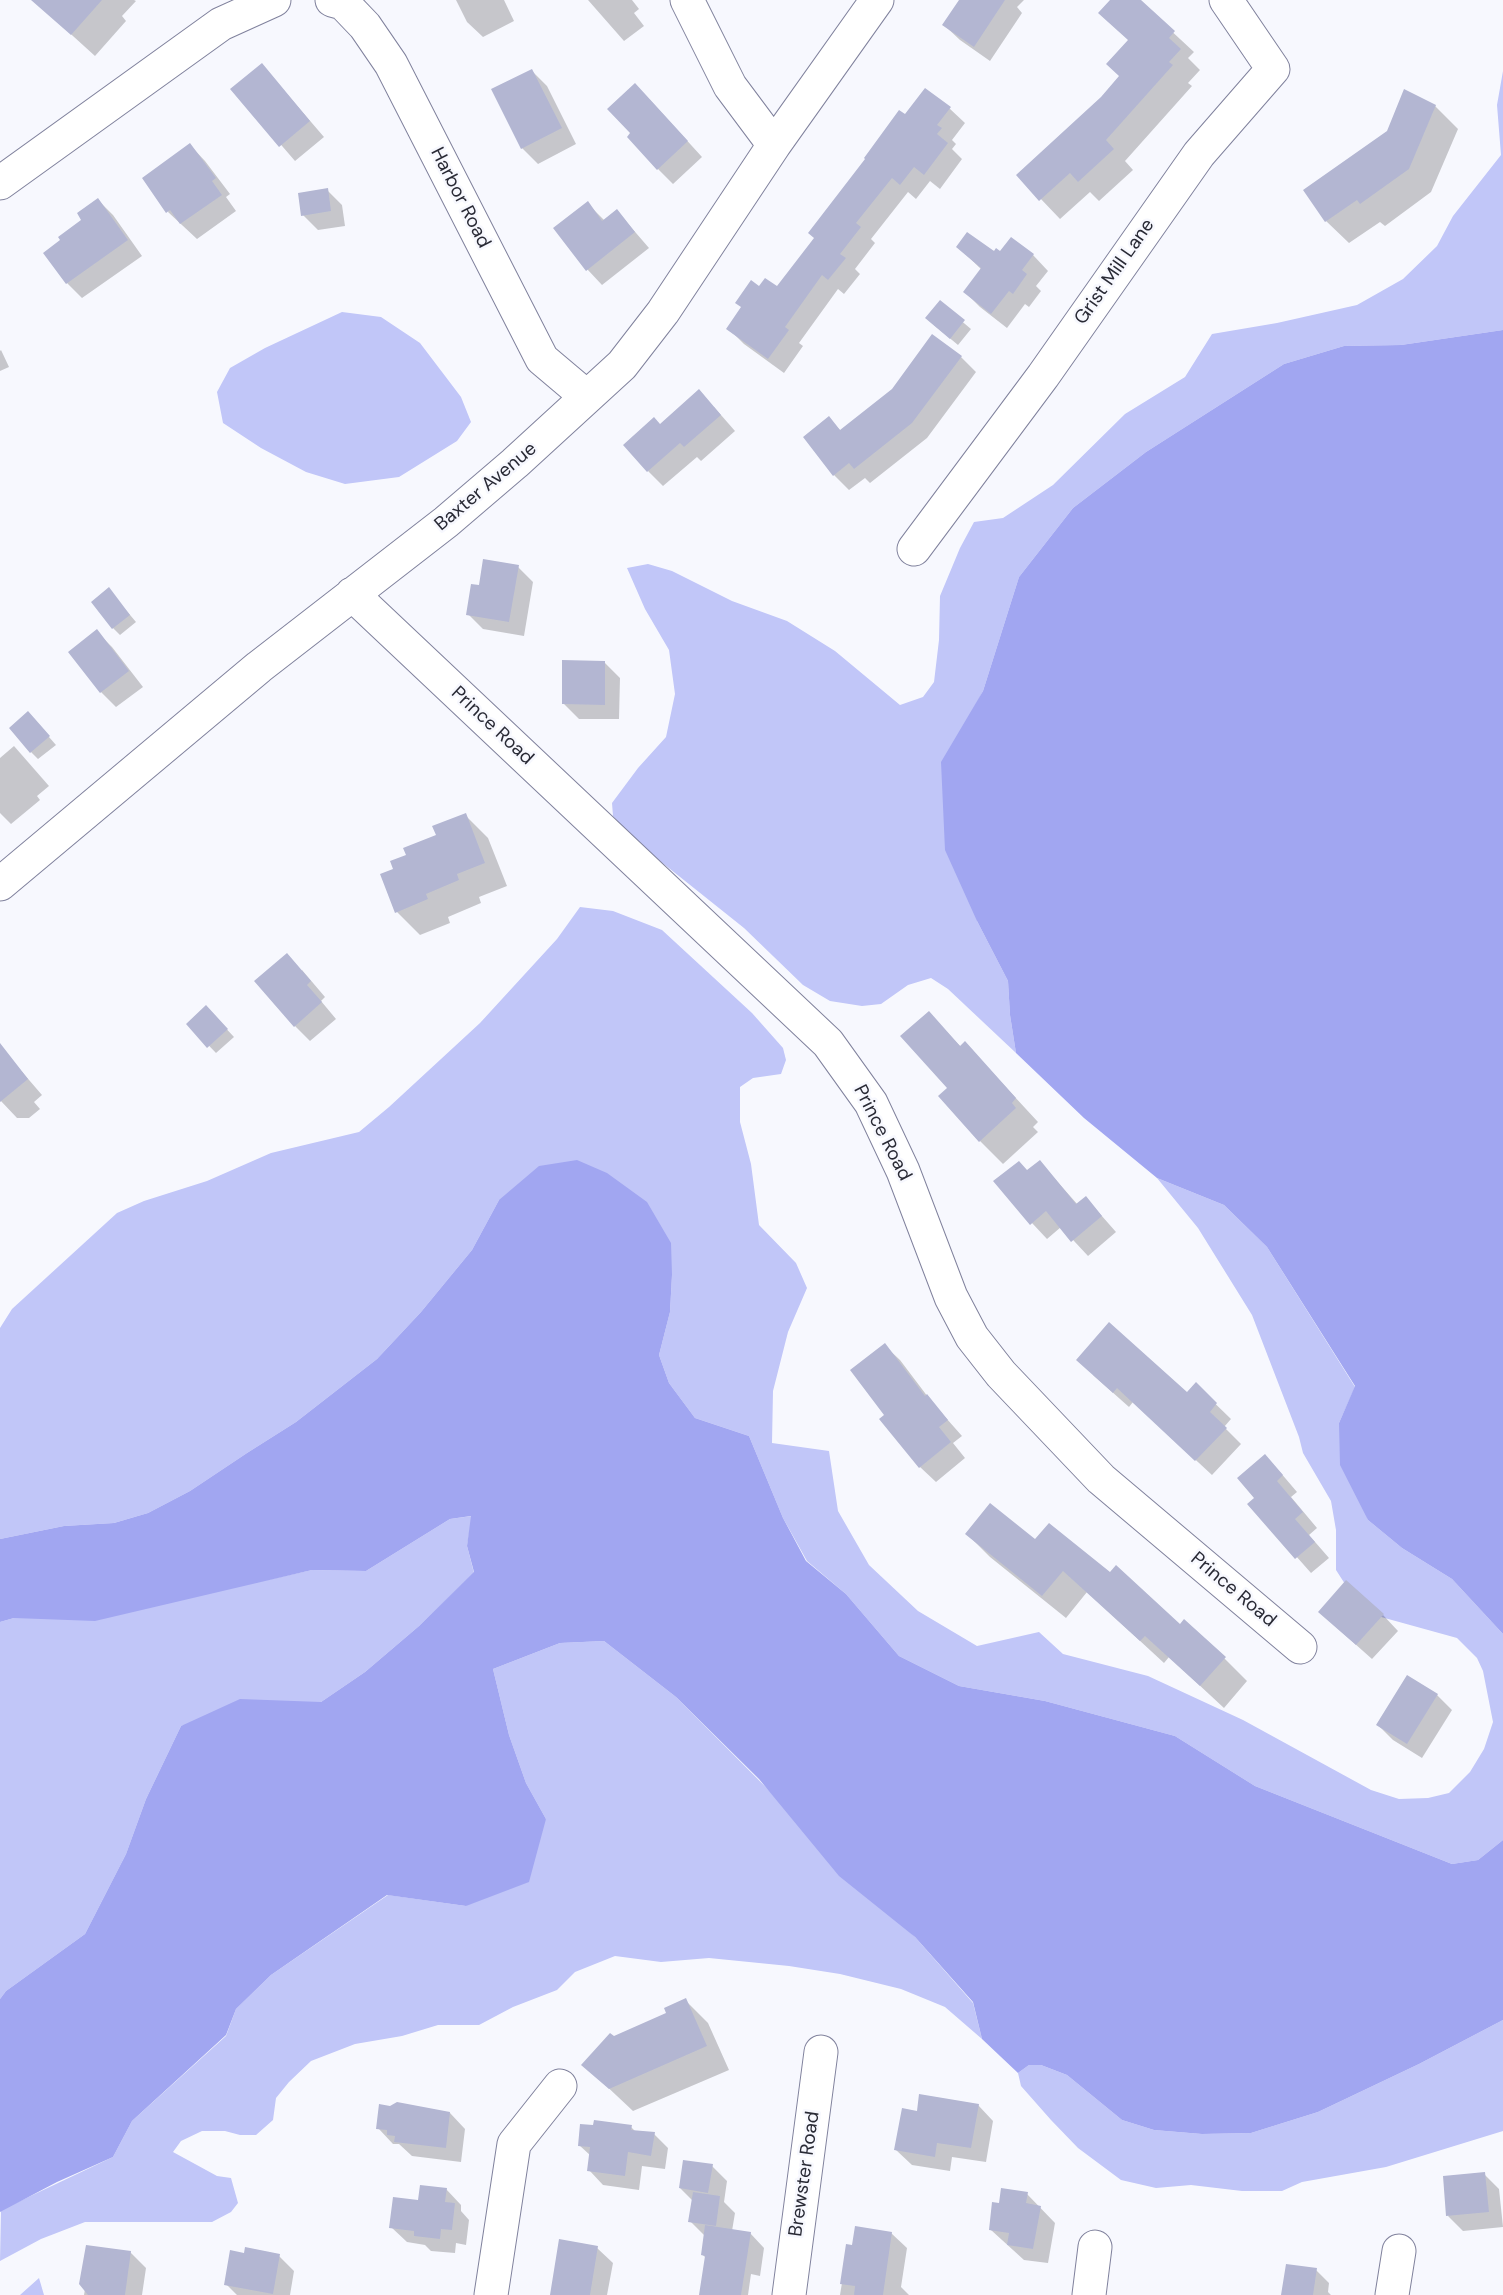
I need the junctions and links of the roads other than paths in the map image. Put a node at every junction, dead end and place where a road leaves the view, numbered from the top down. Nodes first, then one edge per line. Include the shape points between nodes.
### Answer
1 (274, 0) edge
2 (332, 0) edge
3 (687, 0) edge
4 (877, 0) edge
5 (1226, 0) edge
6 (214, 12) edge
7 (774, 145) junction
8 (0, 183) edge
9 (587, 397) junction
10 (914, 549) dead end
11 (352, 594) junction
12 (0, 884) edge
13 (1300, 1647) dead end
14 (821, 2052) dead end
15 (560, 2086) dead end
16 (1096, 2247) dead end
17 (1399, 2251) dead end
18 (491, 2295) edge
19 (789, 2295) edge
20 (1089, 2295) edge
21 (1392, 2295) edge

1 - 6 street
2 - 9 street, Harbor Road via 343,3 365,26 391,64 542,359
3 - 7 street via 730,86
4 - 7 street, Baxter Avenue
5 - 10 street, Grist Mill Lane via 1273,69 1199,154
6 - 8 street
7 - 9 street, Baxter Avenue via 663,312 622,365
9 - 11 street, Baxter Avenue via 486,488
11 - 12 street, Baxter Avenue
11 - 13 street, Prince Road via 828,1043 871,1103 972,1337 1101,1479
14 - 19 street, Brewster Road
15 - 18 street via 514,2144
16 - 20 street
17 - 21 street

